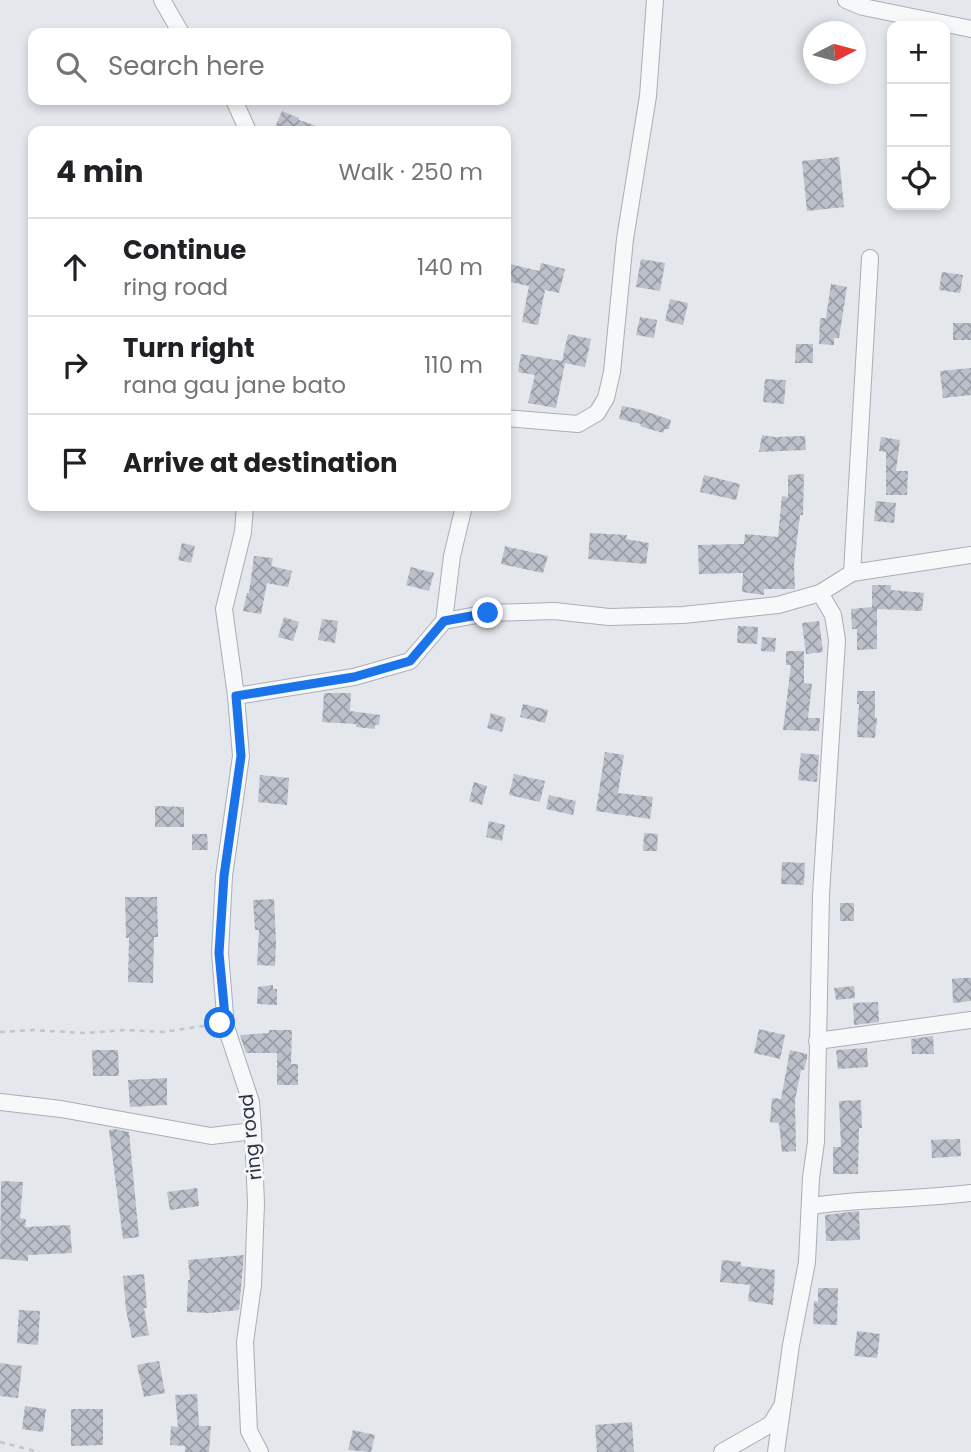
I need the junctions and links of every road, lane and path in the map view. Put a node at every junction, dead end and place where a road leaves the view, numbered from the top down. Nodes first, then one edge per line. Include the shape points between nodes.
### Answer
1 (162, 0) edge
2 (655, 0) edge
3 (846, 0) edge
4 (178, 28) edge
5 (971, 29) edge
6 (236, 105) edge
7 (246, 126) edge
8 (870, 258) dead end
9 (511, 418) edge
10 (245, 511) edge
11 (463, 511) edge
12 (971, 555) edge
13 (852, 573) junction
14 (820, 593) junction
15 (444, 621) junction
16 (236, 696) junction
17 (971, 1020) edge
18 (226, 1027) junction
19 (0, 1032) edge
20 (817, 1041) junction
21 (0, 1102) edge
22 (253, 1131) junction
23 (971, 1192) edge
24 (810, 1206) junction
25 (783, 1405) junction
26 (0, 1442) edge
27 (39, 1452) edge
28 (260, 1452) edge
29 (722, 1452) edge
30 (776, 1452) edge

1 - 4 street
2 - 9 street via 648,96 606,398 597,413 578,424
3 - 5 street
6 - 7 street
8 - 13 street
10 - 16 street, ring road via 224,609
11 - 15 street
12 - 13 street
13 - 14 street
14 - 15 street via 778,605 683,615 608,617 554,611 488,613
14 - 20 street via 833,615 837,640
15 - 16 street via 410,661 354,677
16 - 18 street, ring road via 241,756 224,876 219,953
17 - 20 street
18 - 19 path via 220,1023 163,1032
18 - 22 street, ring road via 251,1102
20 - 24 street
21 - 22 street via 211,1136
22 - 28 street, ring road via 253,1285 245,1342 249,1431
23 - 24 street
24 - 25 street via 807,1262
25 - 29 street via 771,1424
25 - 30 street
26 - 27 path

